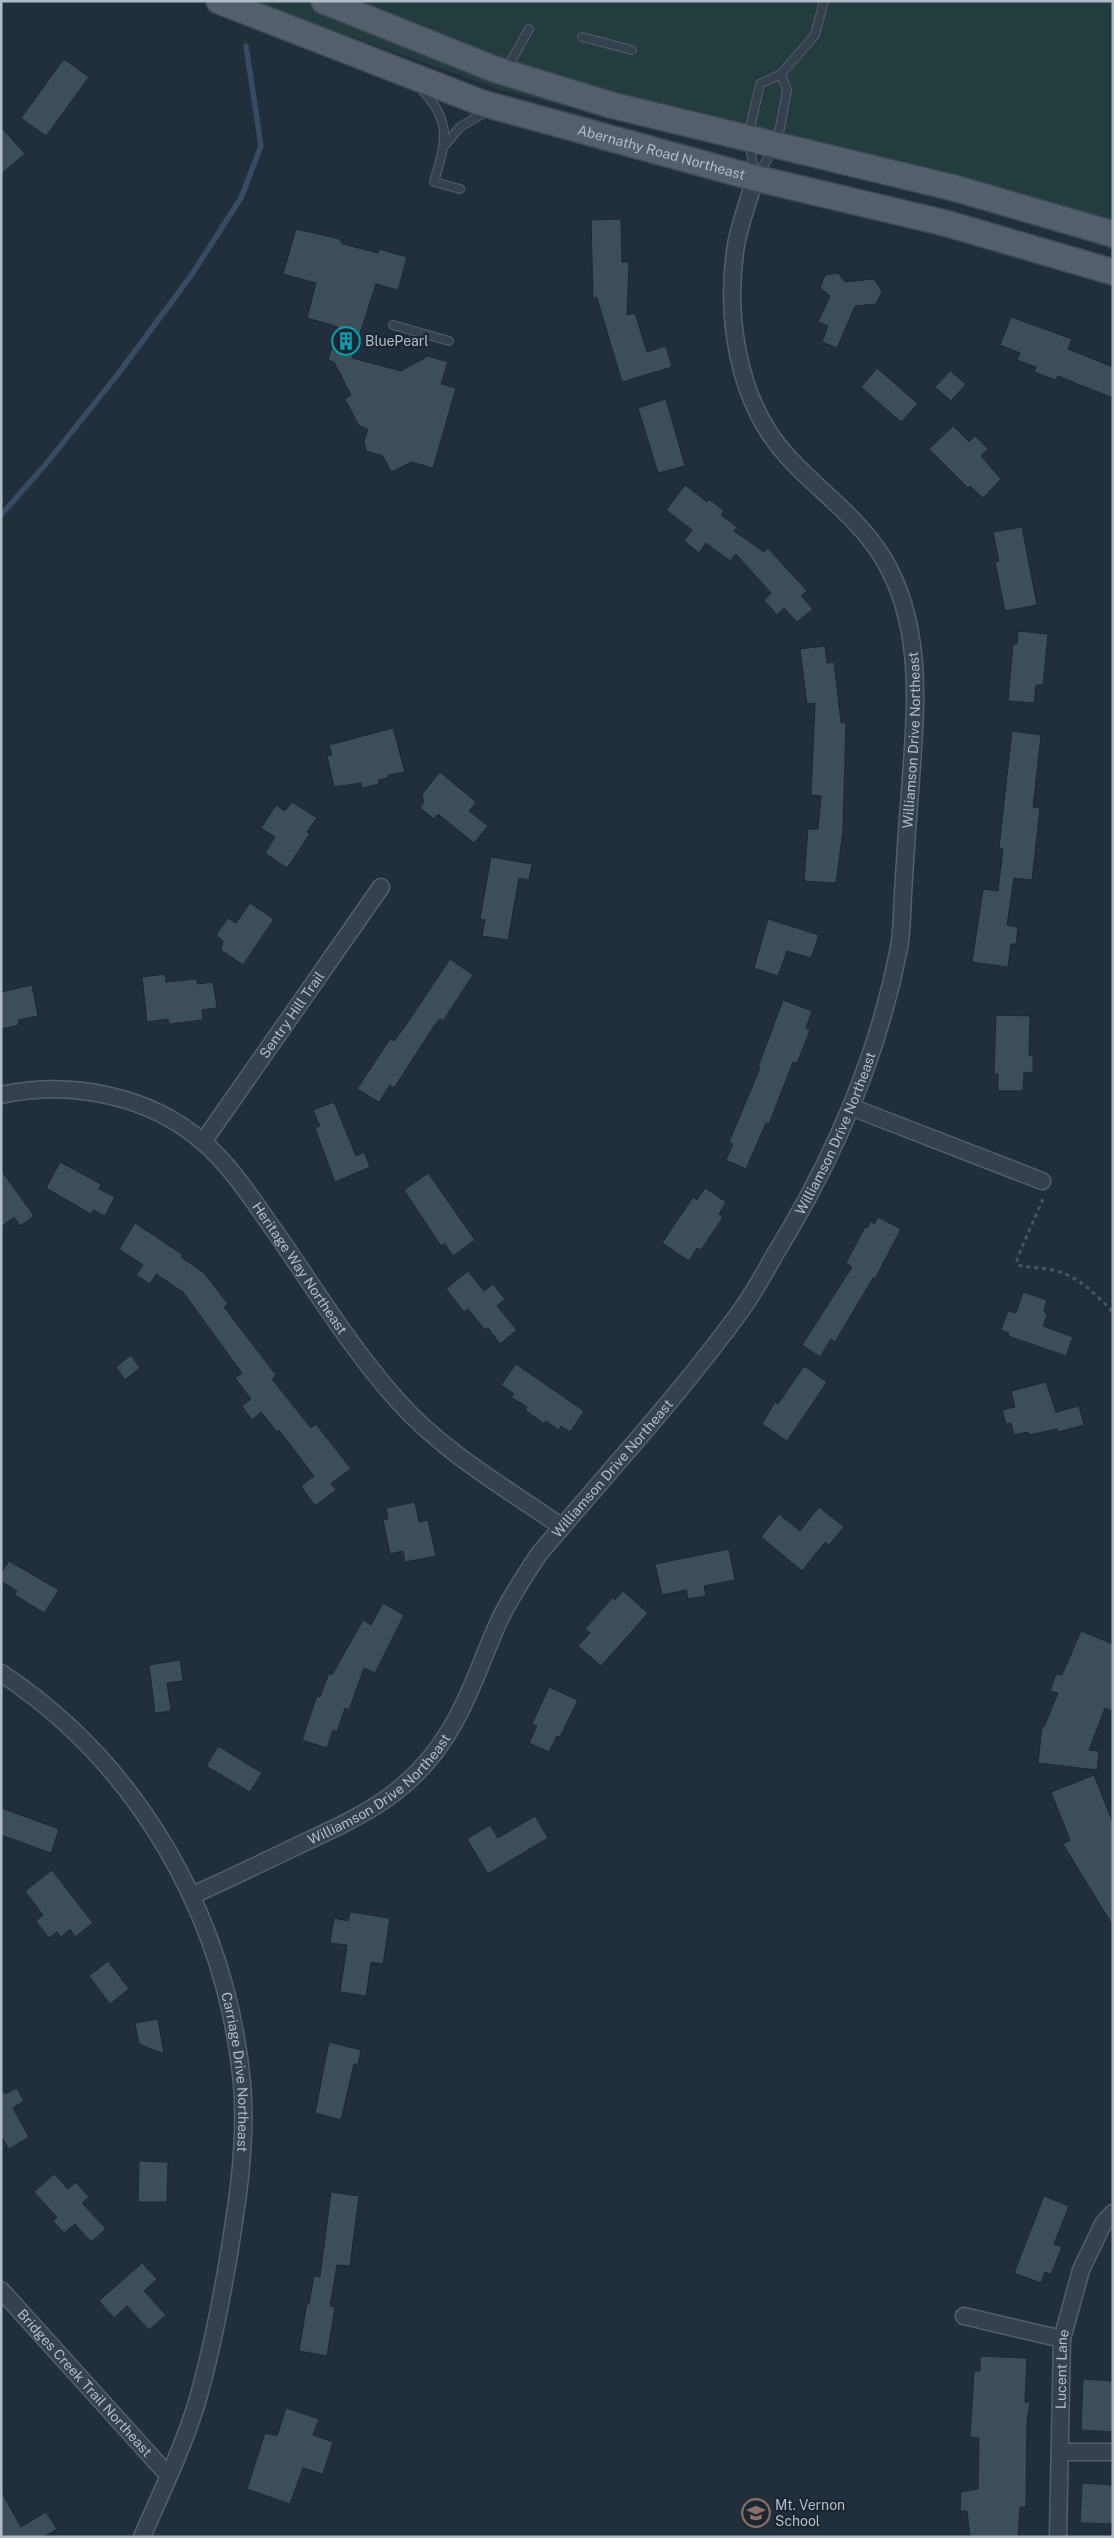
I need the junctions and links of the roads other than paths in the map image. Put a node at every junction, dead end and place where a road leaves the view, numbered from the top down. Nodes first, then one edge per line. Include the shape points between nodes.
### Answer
1 (219, 1) edge
2 (324, 1) edge
3 (824, 1) edge
4 (528, 29) dead end
5 (582, 37) dead end
6 (632, 50) dead end
7 (505, 72) junction
8 (406, 74) junction
9 (781, 74) junction
10 (498, 107) junction
11 (748, 137) junction
12 (778, 144) junction
13 (445, 145) junction
14 (755, 178) junction
15 (460, 189) dead end
16 (1113, 234) edge
17 (1113, 272) edge
18 (393, 325) dead end
19 (449, 341) dead end
20 (381, 887) dead end
21 (1, 1095) edge
22 (851, 1107) junction
23 (203, 1142) junction
24 (1042, 1181) road end
25 (562, 1527) junction
26 (1, 1672) edge
27 (193, 1895) junction
28 (1113, 2213) edge
29 (1, 2290) edge
30 (964, 2316) dead end
31 (1062, 2339) junction
32 (1060, 2452) junction
33 (1113, 2452) edge
34 (168, 2476) junction
35 (142, 2537) edge
36 (1058, 2537) edge

1 - 8 main road, Abernathy Road Northeast
2 - 7 main road
3 - 9 lane via 815,36
4 - 7 lane
5 - 6 lane
7 - 11 main road via 611,105
8 - 10 main road, Abernathy Road Northeast
8 - 13 lane via 424,92 442,121
9 - 11 lane via 760,84
9 - 12 lane via 787,90
10 - 13 lane via 469,120
10 - 14 main road, Abernathy Road Northeast
11 - 12 main road
11 - 14 lane
12 - 14 lane
12 - 16 main road via 954,188
13 - 15 lane via 434,182
14 - 17 main road, Abernathy Road Northeast via 945,223
14 - 22 street, Williamson Drive Northeast via 737,241 731,284 733,331 744,377 761,418 785,454 857,525 883,558 904,604 914,655 915,709 900,944 885,1011
18 - 19 lane
20 - 23 street, Sentry Hill Trail
21 - 23 street, Heritage Way Northeast via 25,1090 74,1089 120,1098 165,1116
22 - 24 street
22 - 25 street, Williamson Drive Northeast via 804,1207 745,1304 713,1348
23 - 25 street, Heritage Way Northeast via 240,1181 372,1370 399,1402 462,1458
25 - 27 street, Williamson Drive Northeast via 518,1586 455,1722 415,1776 392,1797 362,1816
26 - 27 street, Carriage Drive Northeast via 77,1732 120,1779 162,1839
27 - 34 street, Carriage Drive Northeast via 216,1955 233,2018 242,2085 243,2150 237,2207 212,2350 196,2406
28 - 31 street, Lucent Lane via 1103,2224 1081,2270
29 - 34 street, Bridges Creek Trail Northeast
30 - 31 street
31 - 32 street, Lucent Lane
32 - 33 street
32 - 36 street, Lucent Lane
34 - 35 street, Carriage Drive Northeast

